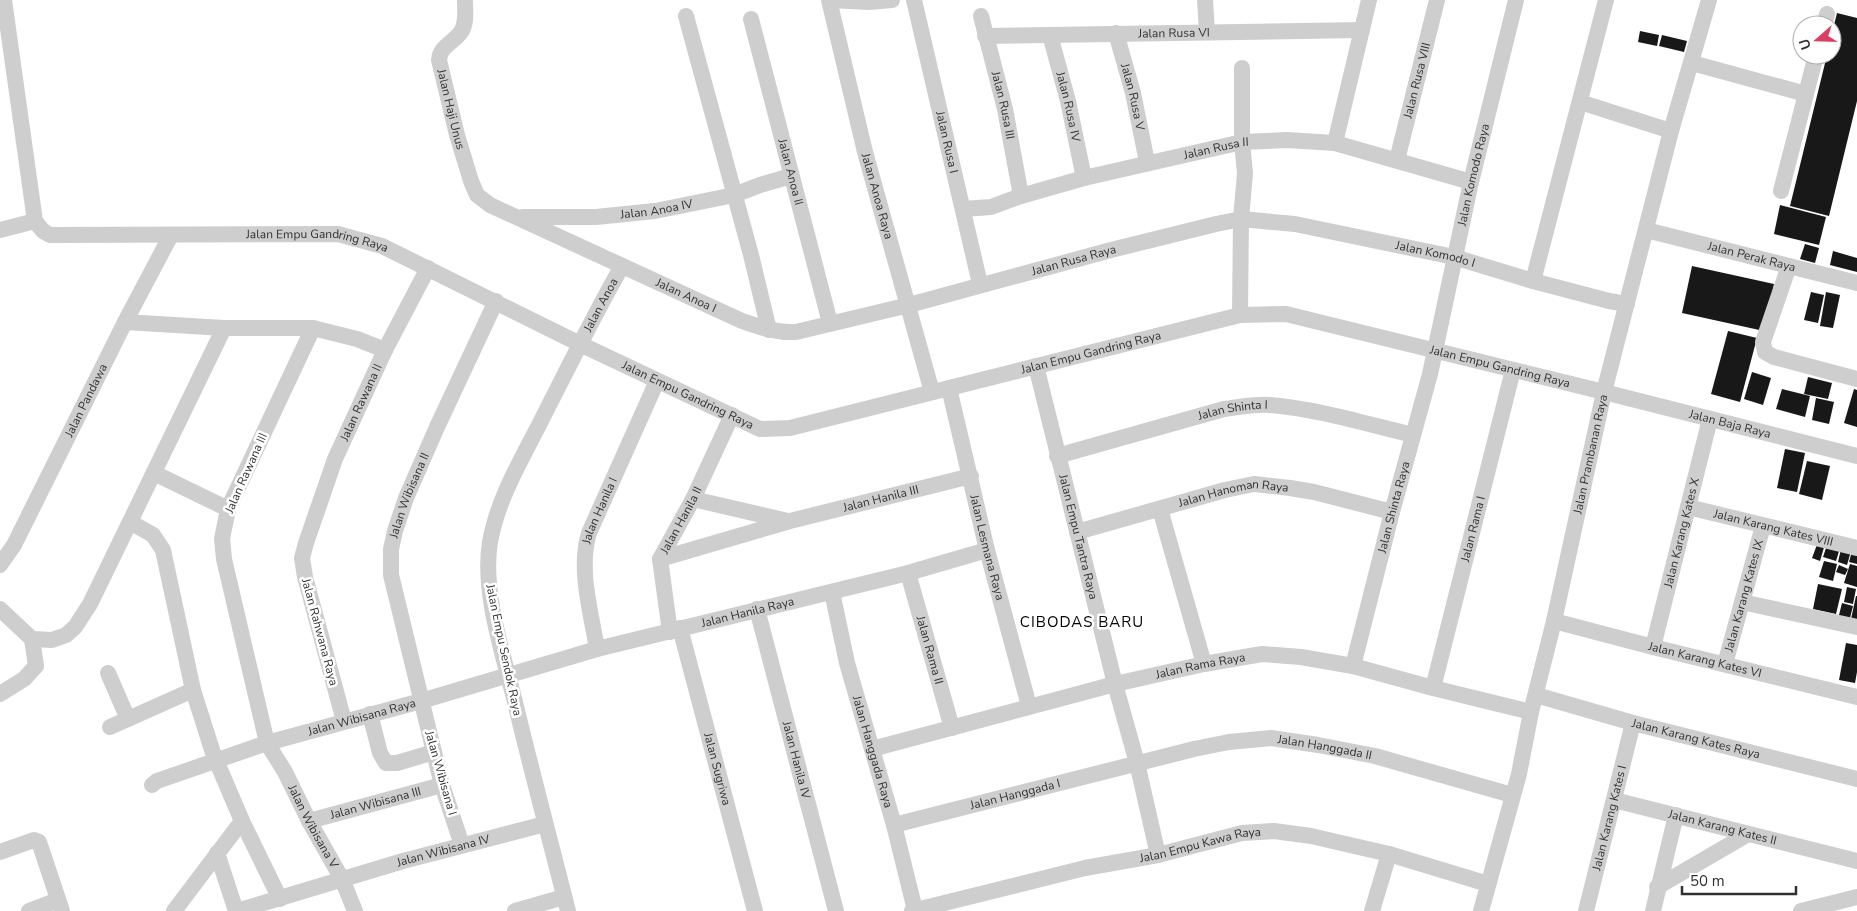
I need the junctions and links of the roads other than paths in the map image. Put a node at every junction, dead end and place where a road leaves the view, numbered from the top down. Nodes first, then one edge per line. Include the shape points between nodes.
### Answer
1 (4, 0) edge
2 (465, 0) edge
3 (830, 0) edge
4 (892, 0) edge
5 (914, 0) edge
6 (1204, 0) edge
7 (1369, 0) edge
8 (1437, 0) edge
9 (1516, 0) edge
10 (1606, 0) edge
11 (1709, 0) edge
12 (686, 16) dead end
13 (981, 16) dead end
14 (751, 19) dead end
15 (1362, 30) junction
16 (1207, 32) junction
17 (1116, 33) junction
18 (1050, 35) junction
19 (985, 36) junction
20 (1692, 63) junction
21 (1813, 65) edge
22 (1242, 68) dead end
23 (1806, 94) junction
24 (1580, 102) junction
25 (1671, 131) junction
26 (1242, 142) junction
27 (1335, 143) junction
28 (1397, 160) junction
29 (1147, 162) junction
30 (791, 176) junction
31 (1084, 178) junction
32 (1471, 182) junction
33 (1781, 191) dead end
34 (477, 195) joint
35 (734, 195) junction
36 (1021, 196) junction
37 (963, 209) junction
38 (518, 217) junction
39 (1241, 220) junction
40 (35, 221) junction
41 (0, 230) edge
42 (1646, 230) junction
43 (171, 235) junction
44 (1454, 257) junction
45 (622, 266) junction
46 (1789, 266) junction
47 (428, 268) junction
48 (1533, 282) junction
49 (1857, 283) edge
50 (980, 284) junction
51 (496, 301) junction
52 (1627, 304) junction
53 (909, 305) junction
54 (1240, 315) junction
55 (124, 322) junction
56 (830, 323) junction
57 (224, 328) junction
58 (313, 328) junction
59 (769, 330) junction
60 (580, 344) junction
61 (385, 350) junction
62 (1435, 350) junction
63 (1036, 366) junction
64 (1514, 370) junction
65 (1857, 379) edge
66 (657, 381) junction
67 (949, 388) junction
68 (932, 392) junction
69 (1604, 392) junction
70 (732, 415) junction
71 (1710, 419) junction
72 (1413, 435) junction
73 (1057, 456) junction
74 (1857, 456) edge
75 (154, 473) junction
76 (970, 476) junction
77 (693, 499) junction
78 (1688, 507) junction
79 (228, 509) junction
80 (1160, 509) junction
81 (1392, 512) junction
82 (790, 521) junction
83 (130, 522) junction
84 (1763, 526) junction
85 (1077, 532) junction
86 (306, 542) joint
87 (1857, 548) edge
88 (988, 550) junction
89 (660, 559) junction
90 (0, 565) edge
91 (908, 573) junction
92 (832, 592) junction
93 (1742, 602) junction
94 (0, 609) edge
95 (757, 609) junction
96 (1554, 620) junction
97 (1857, 627) edge
98 (675, 630) junction
99 (32, 639) junction
100 (1653, 647) junction
101 (597, 649) junction
102 (1204, 664) junction
103 (1725, 664) junction
104 (1353, 666) junction
105 (108, 673) dead end
106 (508, 675) junction
107 (1115, 684) junction
108 (1433, 688) junction
109 (193, 690) junction
110 (0, 694) edge
111 (1536, 695) junction
112 (1857, 697) edge
113 (421, 701) junction
114 (1029, 706) junction
115 (1531, 712) junction
116 (370, 714) junction
117 (128, 719) junction
118 (344, 721) junction
119 (1633, 724) junction
120 (110, 727) dead end
121 (952, 728) junction
122 (267, 743) junction
123 (872, 749) junction
124 (434, 752) junction
125 (216, 760) junction
126 (1137, 763) junction
127 (1857, 779) edge
128 (152, 785) dead end
129 (442, 785) junction
130 (1512, 795) junction
131 (1614, 800) junction
132 (1676, 815) junction
133 (242, 821) junction
134 (309, 821) junction
135 (545, 824) junction
136 (894, 825) junction
137 (1748, 834) junction
138 (462, 845) junction
139 (0, 852) edge
140 (218, 853) junction
141 (1389, 854) junction
142 (1158, 855) junction
143 (1857, 861) edge
144 (342, 879) junction
145 (1488, 884) junction
146 (1658, 887) junction
147 (280, 899) junction
148 (1849, 903) edge
149 (566, 904) edge
150 (968, 904) edge
151 (60, 906) edge
152 (29, 911) edge
153 (174, 911) edge
154 (236, 911) edge
155 (355, 911) edge
156 (515, 911) edge
157 (756, 911) edge
158 (836, 911) edge
159 (913, 911) edge
160 (1372, 911) edge
161 (1481, 911) edge
162 (1586, 911) edge
163 (1653, 911) edge
164 (1800, 911) edge

1 - 40 street
2 - 34 street, Jalan Haji Unus via 465,21 461,31 442,49 439,60 457,135
3 - 4 street
3 - 53 street, Jalan Anoa Raya via 865,152
5 - 37 street, Jalan Rusa I
6 - 16 street
7 - 15 street
8 - 28 street, Jalan Rusa VIII
9 - 32 street, Jalan Komodo Raya
10 - 24 street
11 - 20 street, Jalan Prambanan Raya
12 - 35 street
13 - 19 street, Jalan Rusa III
14 - 30 street, Jalan Anoa II
15 - 16 street, Jalan Rusa VI
15 - 27 street
16 - 17 street, Jalan Rusa VI
17 - 18 street, Jalan Rusa VI
17 - 29 street, Jalan Rusa V via 1133,93
18 - 19 street, Jalan Rusa VI
18 - 31 street, Jalan Rusa IV
19 - 36 street, Jalan Rusa III via 1005,110
20 - 23 street
20 - 25 street, Jalan Prambanan Raya
21 - 23 street
22 - 26 street
23 - 33 street
24 - 25 street
24 - 48 street
25 - 42 street, Jalan Prambanan Raya
26 - 27 street, Jalan Rusa II
26 - 29 street, Jalan Rusa II
26 - 39 street via 1245,173
27 - 28 street, Jalan Rusa II
28 - 32 street, Jalan Rusa II
29 - 31 street, Jalan Rusa II
30 - 35 street, Jalan Anoa IV
30 - 56 street, Jalan Anoa II
31 - 36 street, Jalan Rusa II
32 - 44 street, Jalan Komodo Raya
34 - 38 street, Jalan Anoa I via 490,205
35 - 38 street, Jalan Anoa IV via 655,211 596,217
35 - 59 street
36 - 37 street, Jalan Rusa II via 991,207
37 - 50 street, Jalan Rusa I
38 - 45 street, Jalan Anoa I
39 - 44 street, Jalan Komodo I via 1295,224
39 - 50 street, Jalan Rusa Raya
39 - 54 street
40 - 41 street
40 - 43 street, Jalan Empu Gandring Raya via 50,235
42 - 46 street, Jalan Perak Raya
42 - 52 street, Jalan Prambanan Raya
43 - 47 street, Jalan Empu Gandring Raya via 338,234 382,246
43 - 55 street, Jalan Pandawa
44 - 48 street, Jalan Komodo I
44 - 62 street, Jalan Komodo Raya
45 - 59 street, Jalan Anoa I via 742,321
45 - 60 street, Jalan Anoa
46 - 49 street, Jalan Perak Raya
46 - 65 street via 1763,342 1765,352
47 - 51 street, Jalan Empu Gandring Raya
47 - 61 street, Jalan Rawana II
48 - 52 street, Jalan Komodo I
50 - 53 street, Jalan Rusa Raya
51 - 60 street, Jalan Empu Gandring Raya
51 - 113 street, Jalan Wibisana II via 406,498 391,549 391,575
52 - 69 street, Jalan Prambanan Raya
53 - 56 street, Jalan Anoa I
53 - 68 street, Jalan Anoa Raya
54 - 62 street, Jalan Empu Gandring Raya via 1286,314
54 - 63 street, Jalan Empu Gandring Raya
55 - 57 street
55 - 90 street, Jalan Pandawa via 14,545
56 - 59 street, Jalan Anoa I via 796,332
57 - 58 street
57 - 75 street
58 - 61 street via 358,339
58 - 79 street, Jalan Rawana III
60 - 66 street, Jalan Empu Gandring Raya
60 - 106 street, Jalan Empu Sendok Raya via 509,485 490,541 488,588
61 - 86 street, Jalan Rawana II via 335,459
62 - 64 street, Jalan Empu Gandring Raya
62 - 72 street, Jalan Shinta Raya
63 - 67 street, Jalan Empu Gandring Raya
63 - 73 street, Jalan Empu Tantra Raya
64 - 69 street, Jalan Empu Gandring Raya
64 - 108 street, Jalan Rama I
66 - 70 street, Jalan Empu Gandring Raya
66 - 101 street, Jalan Hanila I via 585,547 587,587
67 - 68 street, Jalan Empu Gandring Raya
67 - 76 street, Jalan Lesmana Raya
68 - 70 street, Jalan Empu Gandring Raya via 790,428 760,429
69 - 71 street, Jalan Baja Raya
69 - 96 street, Jalan Prambanan Raya
70 - 77 street, Jalan Hanila II
71 - 74 street, Jalan Baja Raya
71 - 78 street, Jalan Karang Kates X
72 - 73 street, Jalan Shinta I via 1311,411 1269,405 1244,406
72 - 81 street, Jalan Shinta Raya
73 - 85 street, Jalan Empu Tantra Raya
75 - 79 street
75 - 83 street
76 - 82 street, Jalan Hanila III
76 - 88 street, Jalan Lesmana Raya
77 - 82 street, Jalan Hanila III
77 - 89 street, Jalan Hanila II
78 - 84 street, Jalan Karang Kates VIII
78 - 100 street, Jalan Karang Kates X
79 - 122 street, Jalan Rawana III via 222,540 224,560
80 - 81 street, Jalan Hanoman Raya via 1254,484 1314,492
80 - 85 street, Jalan Hanoman Raya
80 - 102 street
81 - 104 street, Jalan Shinta Raya
82 - 89 street, Jalan Hanila III
83 - 99 street via 90,604 75,626 66,635 52,640
83 - 109 street via 153,535 163,550
84 - 87 street, Jalan Karang Kates VIII
84 - 93 street, Jalan Karang Kates IX
85 - 107 street, Jalan Empu Tantra Raya
86 - 118 street, Jalan Rahwana Raya via 302,558 305,577
88 - 91 street, Jalan Hanila Raya
88 - 114 street, Jalan Lesmana Raya
89 - 98 street, Jalan Hanila II
91 - 92 street, Jalan Hanila Raya
91 - 121 street, Jalan Rama II
92 - 95 street, Jalan Hanila Raya
92 - 123 street, Jalan Hanggada Raya via 847,663
93 - 97 street
93 - 103 street, Jalan Karang Kates IX
94 - 99 street
95 - 98 street, Jalan Hanila Raya
95 - 158 street, Jalan Hanila IV
96 - 100 street, Jalan Karang Kates VI
96 - 111 street, Jalan Prambanan Raya
98 - 101 street, Jalan Hanila Raya
98 - 157 street, Jalan Sugriwa
99 - 110 street via 36,666 24,679
100 - 103 street, Jalan Karang Kates VI
101 - 106 street, Jalan Hanila Raya
102 - 104 street, Jalan Rama Raya via 1262,654
102 - 107 street, Jalan Rama Raya
103 - 112 street, Jalan Karang Kates VI
104 - 108 street, Jalan Rama Raya
105 - 117 street
106 - 113 street, Jalan Wibisana Raya
106 - 135 street, Jalan Empu Sendok Raya
107 - 114 street, Jalan Rama Raya
107 - 126 street, Jalan Empu Tantra Raya
108 - 115 street, Jalan Rama Raya
109 - 117 street
109 - 125 street
111 - 115 street, Jalan Prambanan Raya
111 - 119 street, Jalan Karang Kates Raya
113 - 116 street, Jalan Wibisana Raya
113 - 124 street, Jalan Wibisana I
114 - 121 street, Jalan Rama Raya
115 - 130 street, Jalan Prambanan Raya
116 - 118 street, Jalan Wibisana Raya
116 - 124 street via 380,753 386,763
117 - 120 street
118 - 122 street, Jalan Wibisana Raya
119 - 127 street, Jalan Karang Kates Raya
119 - 131 street, Jalan Karang Kates I
121 - 123 street, Jalan Rama Raya
122 - 125 street, Jalan Wibisana Raya
122 - 134 street, Jalan Wibisana V
123 - 136 street, Jalan Hanggada Raya
124 - 129 street, Jalan Wibisana I
125 - 128 street, Jalan Wibisana Raya
125 - 133 street
126 - 130 street, Jalan Hanggada II via 1229,742 1271,738 1375,756
126 - 136 street, Jalan Hanggada I
126 - 142 street, Jalan Empu Tantra Raya
129 - 134 street, Jalan Wibisana III
129 - 138 street, Jalan Wibisana I
130 - 145 street, Jalan Prambanan Raya
131 - 132 street, Jalan Karang Kates II
131 - 162 street, Jalan Karang Kates I
132 - 137 street, Jalan Karang Kates II
132 - 146 street
133 - 140 street
133 - 147 street
134 - 144 street, Jalan Wibisana V
135 - 138 street, Jalan Wibisana IV
135 - 149 street, Jalan Empu Sendok Raya
136 - 159 street, Jalan Hanggada Raya
137 - 143 street, Jalan Karang Kates II
137 - 146 street
138 - 144 street, Jalan Wibisana IV
139 - 151 street via 38,840
140 - 153 street
140 - 154 street
141 - 142 street, Jalan Empu Kawa Raya via 1274,831 1242,833
141 - 145 street, Jalan Empu Kawa Raya
141 - 160 street
142 - 150 street, Jalan Empu Kawa Raya via 1085,868
144 - 147 street, Jalan Wibisana IV
144 - 155 street, Jalan Wibisana V
145 - 161 street, Jalan Prambanan Raya
146 - 163 street
147 - 154 street, Jalan Wibisana IV
148 - 164 street
149 - 156 street
150 - 159 street, Jalan Empu Kawa Raya
151 - 152 street

